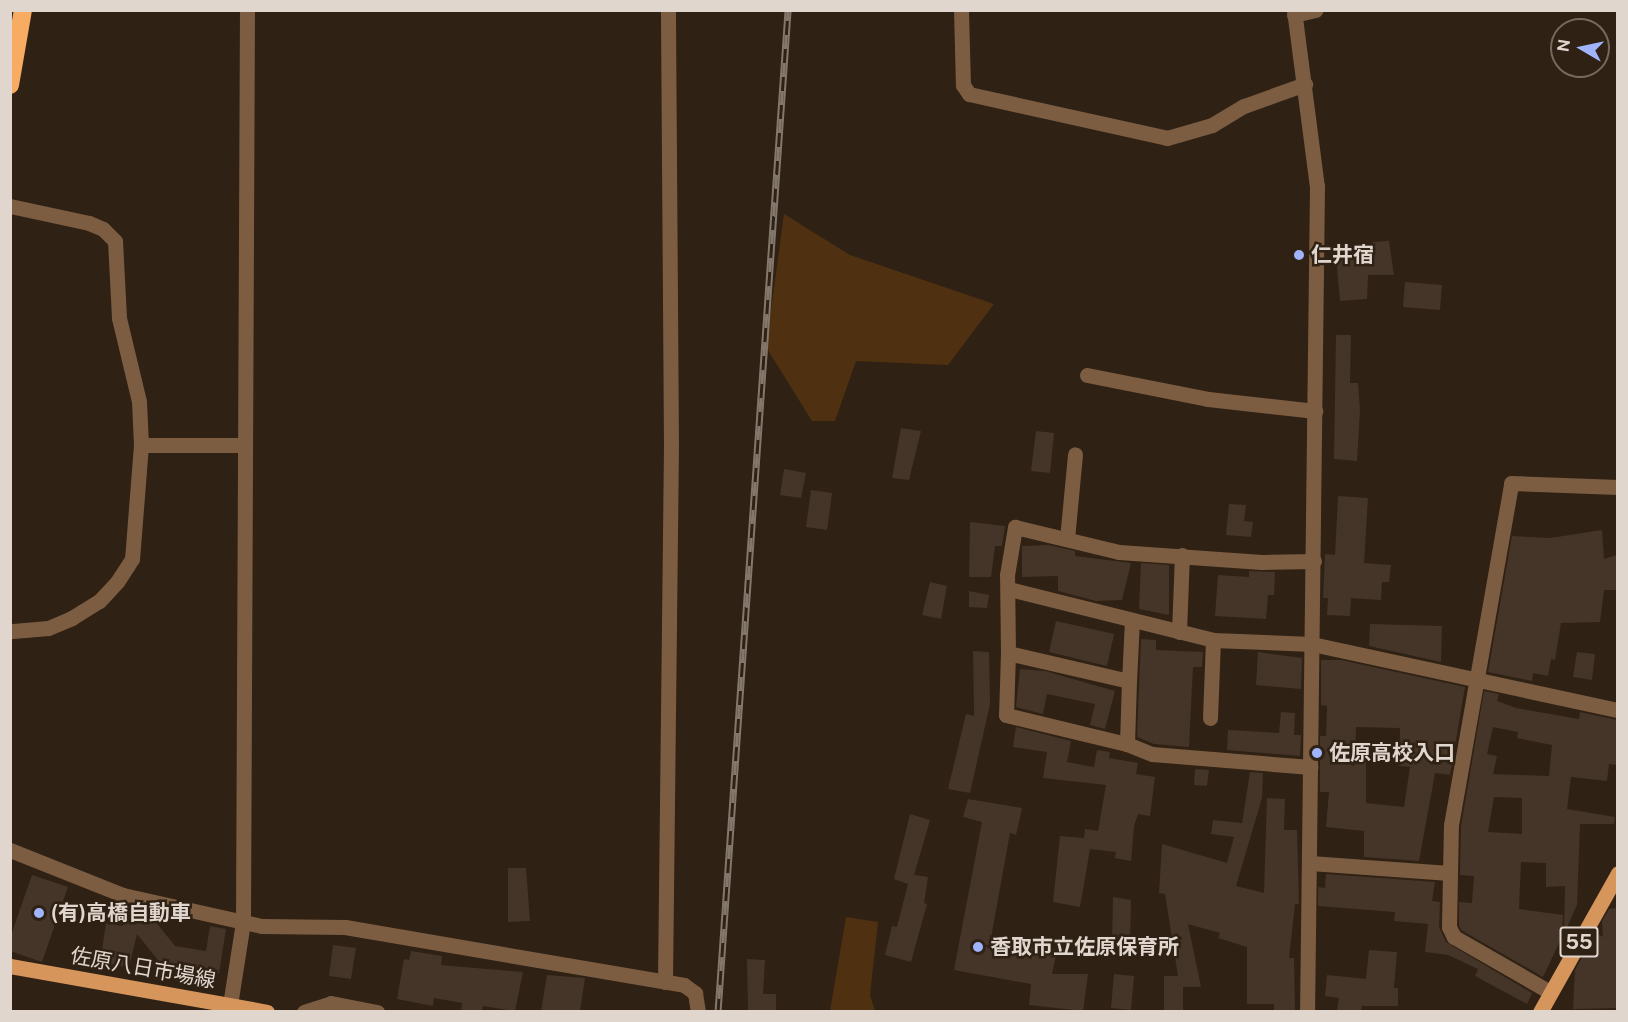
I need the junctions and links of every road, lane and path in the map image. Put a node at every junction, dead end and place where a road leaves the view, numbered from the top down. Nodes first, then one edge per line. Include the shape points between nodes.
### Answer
1 (23, 10) edge
2 (247, 10) edge
3 (668, 10) edge
4 (961, 10) edge
5 (1315, 10) edge
6 (1294, 13) edge
7 (1305, 84) junction
8 (10, 85) edge
9 (10, 206) edge
10 (1087, 375) dead end
11 (1315, 411) junction
12 (141, 445) junction
13 (244, 445) junction
14 (1075, 454) dead end
15 (1617, 487) edge
16 (1067, 539) junction
17 (1182, 555) junction
18 (1314, 561) junction
19 (1009, 589) junction
20 (1132, 620) junction
21 (10, 632) edge
22 (1179, 632) junction
23 (1213, 640) junction
24 (1312, 644) junction
25 (1008, 652) junction
26 (1478, 678) junction
27 (1129, 681) junction
28 (1617, 710) edge
29 (1210, 718) dead end
30 (1127, 744) junction
31 (1310, 767) junction
32 (10, 850) edge
33 (1310, 863) junction
34 (1450, 873) junction
35 (1617, 873) edge
36 (243, 922) junction
37 (10, 966) edge
38 (665, 982) junction
39 (1551, 992) junction
40 (230, 1005) junction
41 (267, 1011) edge
42 (304, 1011) edge
43 (376, 1011) edge
44 (698, 1011) edge
45 (1307, 1011) edge
46 (1539, 1011) edge

1 - 8 highway
2 - 13 street
3 - 38 street via 671,446
4 - 7 street via 963,85 969,94 1167,138 1212,124 1244,106
5 - 6 street
6 - 7 street
7 - 11 street via 1317,186
9 - 12 street via 89,223 116,241 119,318 139,401
10 - 11 street via 1208,399
11 - 18 street
12 - 13 street
12 - 21 street via 132,559 117,582 99,601 72,618 48,628
13 - 36 street
14 - 16 street
15 - 26 street via 1512,483
16 - 17 street via 1119,552
16 - 19 street via 1016,527 1007,575
17 - 18 street via 1262,562
17 - 22 street
18 - 24 street
19 - 20 street
19 - 25 street
20 - 22 street
20 - 27 street
22 - 23 street
23 - 24 street
23 - 29 street
24 - 26 street
24 - 31 street
25 - 27 street
25 - 30 street via 1006,715
26 - 28 street via 1524,693
26 - 34 street via 1454,805
27 - 30 street
30 - 31 street via 1152,754
31 - 33 street
32 - 36 street via 123,895
33 - 34 street
33 - 45 street
34 - 39 street via 1449,927 1454,937
35 - 39 main road, 55
36 - 38 street via 280,929 345,927
36 - 40 street
37 - 40 main road, 佐原八日市場線
38 - 44 street via 684,985 695,993
39 - 46 main road, 55
40 - 41 main road, 佐原八日市場線
42 - 43 street via 331,1004

